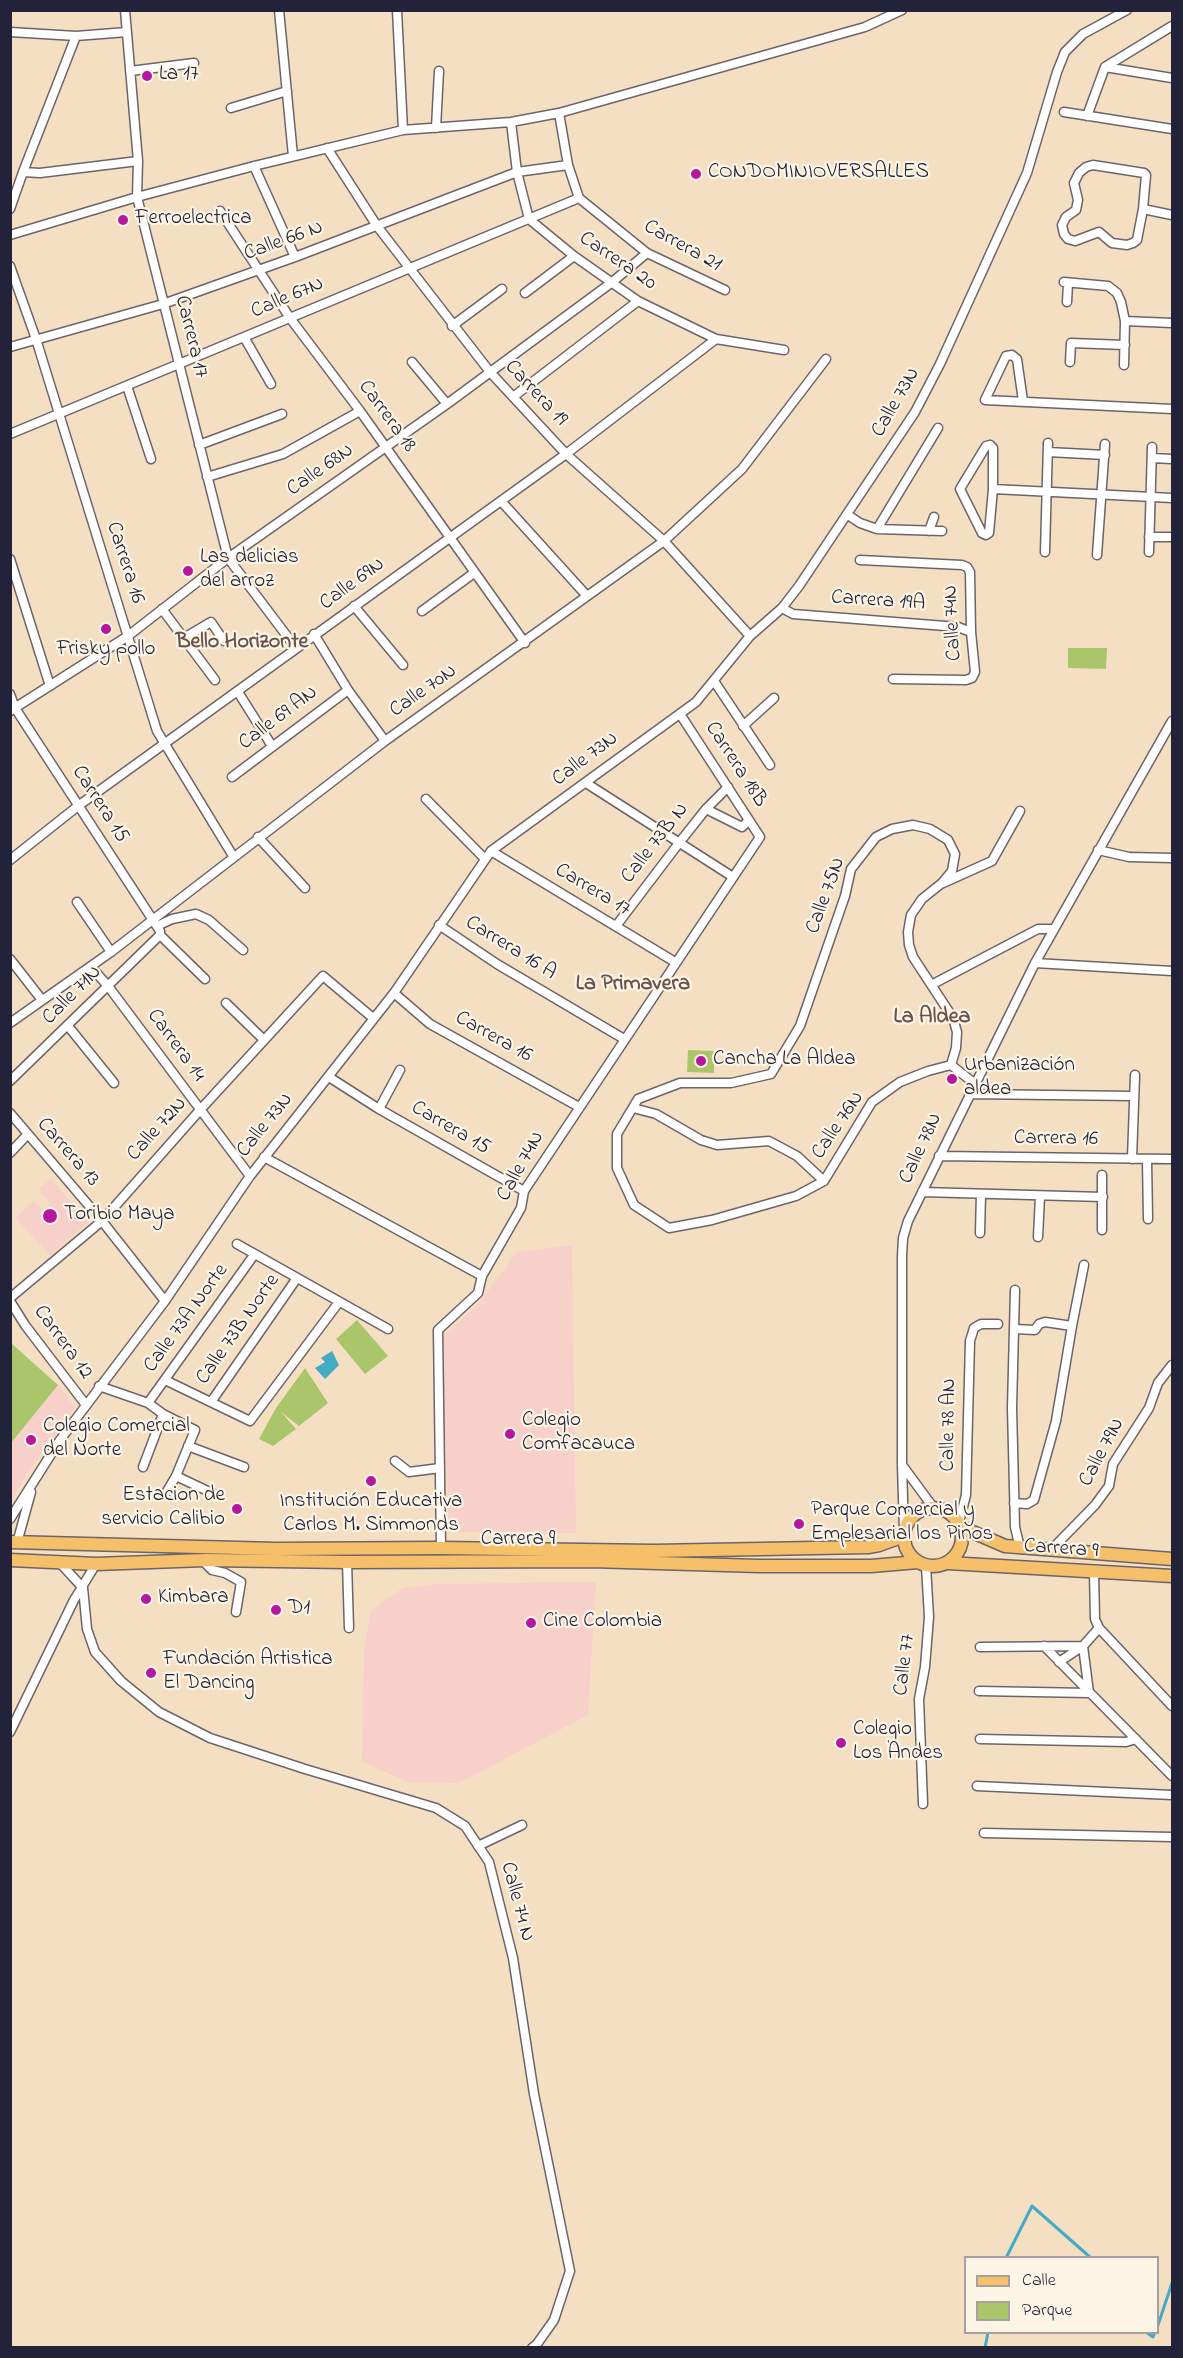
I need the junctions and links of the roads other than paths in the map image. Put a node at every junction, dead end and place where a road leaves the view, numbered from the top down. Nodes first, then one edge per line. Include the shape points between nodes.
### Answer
1 (125, 10) edge
2 (279, 10) edge
3 (397, 10) edge
4 (902, 10) edge
5 (1127, 10) edge
6 (1171, 29) edge
7 (10, 32) edge
8 (127, 32) junction
9 (76, 36) junction
10 (194, 63) dead end
11 (1105, 68) junction
12 (130, 71) junction
13 (439, 71) dead end
14 (1173, 78) edge
15 (287, 91) junction
16 (231, 108) dead end
17 (1064, 112) dead end
18 (560, 113) junction
19 (1087, 116) junction
20 (511, 122) junction
21 (436, 128) junction
22 (1173, 129) edge
23 (403, 130) junction
24 (327, 148) junction
25 (293, 156) junction
26 (138, 161) junction
27 (254, 165) junction
28 (568, 165) junction
29 (23, 172) junction
30 (517, 172) junction
31 (137, 197) junction
32 (579, 198) junction
33 (10, 209) edge
34 (1143, 209) junction
35 (220, 211) dead end
36 (1173, 214) edge
37 (529, 219) junction
38 (377, 226) junction
39 (10, 236) edge
40 (647, 253) junction
41 (574, 256) junction
42 (295, 257) junction
43 (10, 266) edge
44 (410, 268) junction
45 (257, 271) junction
46 (611, 284) junction
47 (502, 289) dead end
48 (726, 290) dead end
49 (525, 293) dead end
50 (638, 301) junction
51 (1067, 302) dead end
52 (163, 304) junction
53 (290, 318) junction
54 (1125, 321) junction
55 (1173, 323) edge
56 (452, 326) junction
57 (244, 337) junction
58 (36, 339) junction
59 (716, 339) junction
60 (1125, 345) junction
61 (10, 347) edge
62 (784, 350) dead end
63 (826, 358) dead end
64 (412, 362) dead end
65 (1070, 362) dead end
66 (178, 364) junction
67 (1124, 364) dead end
68 (490, 372) junction
69 (272, 384) dead end
70 (127, 386) junction
71 (513, 397) junction
72 (1023, 401) junction
73 (447, 404) junction
74 (1173, 409) edge
75 (360, 411) junction
76 (57, 414) junction
77 (282, 414) dead end
78 (938, 428) dead end
79 (10, 434) edge
80 (1105, 444) dead end
81 (199, 445) junction
82 (386, 447) junction
83 (1152, 447) dead end
84 (566, 454) junction
85 (1105, 455) junction
86 (1152, 458) junction
87 (151, 459) dead end
88 (1173, 459) edge
89 (207, 477) junction
90 (993, 489) junction
91 (1047, 492) junction
92 (1102, 494) junction
93 (1150, 497) junction
94 (1173, 498) edge
95 (501, 501) junction
96 (848, 515) junction
97 (934, 517) dead end
98 (877, 529) junction
99 (929, 531) junction
100 (942, 531) dead end
101 (1149, 537) junction
102 (1173, 537) edge
103 (449, 538) junction
104 (664, 541) junction
105 (1046, 552) dead end
106 (1149, 552) dead end
107 (1097, 555) dead end
108 (228, 558) junction
109 (10, 559) edge
110 (860, 560) dead end
111 (474, 573) junction
112 (587, 596) junction
113 (354, 606) junction
114 (782, 608) junction
115 (162, 609) junction
116 (422, 611) dead end
117 (971, 632) junction
118 (314, 634) junction
119 (128, 636) junction
120 (750, 636) junction
121 (184, 638) junction
122 (224, 641) dead end
123 (525, 643) junction
124 (296, 648) junction
125 (403, 665) dead end
126 (893, 679) dead end
127 (215, 680) dead end
128 (714, 681) junction
129 (50, 686) junction
130 (348, 690) junction
131 (238, 692) junction
132 (10, 694) edge
133 (774, 698) dead end
134 (13, 710) edge
135 (680, 714) junction
136 (1173, 721) edge
137 (743, 726) junction
138 (385, 741) junction
139 (1163, 741) junction
140 (1173, 741) edge
141 (164, 742) junction
142 (272, 746) junction
143 (770, 765) dead end
144 (232, 777) dead end
145 (586, 783) junction
146 (728, 787) junction
147 (426, 799) dead end
148 (78, 806) junction
149 (706, 809) junction
150 (1020, 811) dead end
151 (749, 820) junction
152 (258, 837) junction
153 (760, 837) joint
154 (679, 843) junction
155 (1098, 850) junction
156 (491, 851) junction
157 (233, 856) junction
158 (1173, 858) edge
159 (485, 859) junction
160 (10, 860) edge
161 (733, 877) junction
162 (942, 883) junction
163 (305, 888) dead end
164 (77, 902) dead end
165 (155, 923) junction
166 (439, 925) junction
167 (615, 926) junction
168 (1053, 929) junction
169 (160, 935) junction
170 (243, 950) dead end
171 (111, 952) junction
172 (10, 959) edge
173 (675, 963) junction
174 (1035, 963) junction
175 (91, 967) junction
176 (1173, 971) edge
177 (205, 979) dead end
178 (933, 984) junction
179 (108, 986) junction
180 (394, 993) junction
181 (42, 1000) junction
182 (226, 1003) dead end
183 (374, 1018) junction
184 (10, 1023) edge
185 (68, 1026) junction
186 (624, 1039) junction
187 (264, 1040) junction
188 (951, 1065) junction
189 (400, 1070) dead end
190 (1135, 1074) dead end
191 (329, 1077) junction
192 (10, 1082) edge
193 (114, 1083) dead end
194 (974, 1083) junction
195 (969, 1094) junction
196 (1133, 1096) junction
197 (579, 1107) junction
198 (633, 1108) junction
199 (379, 1109) junction
200 (200, 1110) junction
201 (10, 1113) edge
202 (27, 1135) junction
203 (10, 1153) edge
204 (939, 1156) junction
205 (264, 1157) junction
206 (1132, 1159) junction
207 (1147, 1159) junction
208 (1173, 1159) edge
209 (1102, 1175) dead end
210 (250, 1176) junction
211 (824, 1181) junction
212 (524, 1191) junction
213 (922, 1192) junction
214 (981, 1194) junction
215 (1040, 1196) junction
216 (1103, 1197) junction
217 (1148, 1219) dead end
218 (102, 1221) junction
219 (1102, 1230) dead end
220 (980, 1233) dead end
221 (1038, 1237) dead end
222 (237, 1244) dead end
223 (254, 1255) junction
224 (1084, 1264) dead end
225 (482, 1276) junction
226 (297, 1278) junction
227 (1016, 1290) dead end
228 (10, 1299) edge
229 (165, 1301) junction
230 (339, 1302) junction
231 (998, 1324) dead end
232 (1072, 1326) junction
233 (388, 1329) dead end
234 (1015, 1329) junction
235 (1173, 1365) edge
236 (165, 1380) junction
237 (99, 1386) junction
238 (211, 1402) junction
239 (148, 1403) junction
240 (86, 1405) junction
241 (164, 1414) junction
242 (188, 1446) junction
243 (395, 1461) dead end
244 (902, 1465) junction
245 (143, 1467) dead end
246 (244, 1467) dead end
247 (440, 1468) junction
248 (176, 1476) junction
249 (34, 1480) junction
250 (166, 1493) dead end
251 (214, 1494) dead end
252 (1014, 1503) junction
253 (933, 1507) junction
254 (10, 1519) edge
255 (960, 1524) junction
256 (904, 1534) junction
257 (13, 1545) edge
258 (441, 1548) junction
259 (1020, 1548) junction
260 (1051, 1551) junction
261 (1173, 1558) edge
262 (10, 1560) edge
263 (205, 1560) junction
264 (348, 1562) junction
265 (61, 1563) junction
266 (948, 1563) junction
267 (96, 1564) junction
268 (922, 1564) junction
269 (1094, 1572) junction
270 (1173, 1576) edge
271 (83, 1588) junction
272 (236, 1612) dead end
273 (349, 1628) dead end
274 (1099, 1628) junction
275 (1044, 1646) junction
276 (1083, 1646) junction
277 (980, 1647) dead end
278 (1059, 1662) junction
279 (979, 1691) dead end
280 (1089, 1692) junction
281 (1173, 1706) edge
282 (10, 1732) edge
283 (980, 1739) dead end
284 (1136, 1739) junction
285 (1173, 1776) edge
286 (977, 1786) dead end
287 (1173, 1795) edge
288 (923, 1804) dead end
289 (522, 1824) dead end
290 (984, 1833) dead end
291 (1173, 1837) edge
292 (478, 1845) junction
293 (532, 2348) edge

1 - 8 street, Carrera 17
2 - 15 street
3 - 23 street
4 - 18 street via 865,27
5 - 96 street, Calle 73N via 1083,34 1065,52 1028,173 945,354 915,412
6 - 11 street
7 - 9 street
8 - 9 street
8 - 12 street, Carrera 17
9 - 29 street
10 - 12 street
11 - 14 street
11 - 19 street
12 - 26 street, Carrera 17
13 - 21 street
15 - 16 street
15 - 25 street
17 - 19 street
18 - 20 street
18 - 28 street
19 - 22 street
20 - 21 street
20 - 30 street
21 - 23 street
23 - 24 street
24 - 25 street
24 - 38 street, Carrera 19
25 - 27 street
26 - 29 street
26 - 31 street, Carrera 17
27 - 31 street
27 - 42 street
28 - 30 street, Calle 66 N
28 - 32 street
29 - 33 street
30 - 37 street
30 - 38 street, Calle 66 N
31 - 39 street
31 - 52 street, Carrera 17
32 - 37 street, Calle 67N
32 - 40 street, Carrera 21
34 - 34 street via 1137,240 1127,246 1112,243 1099,232 1075,241 1064,234 1062,225 1076,210 1078,200 1074,183 1086,167 1144,173 1148,178
34 - 36 street
35 - 45 street, Carrera 18
37 - 41 street, Carrera 20
37 - 44 street, Calle 67N
38 - 42 street, Calle 66 N
38 - 44 street, Carrera 19
40 - 46 street, Calle 68N
40 - 48 street, Carrera 21
41 - 46 street, Carrera 20
41 - 49 street
42 - 45 street, Calle 66 N
43 - 58 street, Carrera 16
44 - 53 street, Calle 67N
44 - 56 street, Carrera 19
45 - 52 street, Calle 66 N
45 - 53 street, Carrera 18
46 - 50 street, Carrera 20
46 - 68 street, Calle 68N
47 - 56 street
50 - 59 street, Carrera 20
50 - 71 street
51 - 54 street via 1066,283 1108,286 1117,293
52 - 58 street, Calle 66 N
52 - 66 street, Carrera 17
53 - 57 street, Calle 67N
53 - 75 street, Carrera 18
54 - 55 street
54 - 60 street
56 - 68 street, Carrera 19
57 - 66 street, Calle 67N
57 - 69 street
58 - 61 street, Calle 66 N
58 - 76 street, Carrera 16
59 - 62 street, Carrera 20
59 - 84 street, Calle 69N
60 - 65 street via 1071,343
60 - 67 street
63 - 104 street, Calle 70N via 742,469
64 - 73 street
66 - 70 street, Calle 67N
66 - 81 street, Carrera 17
68 - 71 street, Carrera 19
68 - 73 street, Calle 68N
70 - 76 street, Calle 67N
70 - 87 street
71 - 84 street, Carrera 19
72 - 72 street via 985,400 1006,356 1017,358
72 - 74 street
73 - 82 street, Calle 68N
75 - 82 street, Carrera 18
75 - 89 street via 283,454
76 - 79 street, Calle 67N
76 - 119 street, Carrera 16
77 - 81 street
78 - 98 street
80 - 85 street
81 - 89 street, Carrera 17
82 - 103 street, Carrera 18
82 - 108 street, Calle 68N
83 - 86 street
84 - 95 street, Calle 69N
84 - 104 street, Carrera 19
85 - 91 street via 1048,448
85 - 92 street
86 - 88 street
86 - 93 street
89 - 108 street, Carrera 17
90 - 90 street via 989,532 986,535 960,489 986,446 993,448
90 - 91 street
91 - 92 street
91 - 105 street
92 - 93 street
92 - 107 street
93 - 94 street
93 - 101 street
95 - 103 street, Calle 69N
95 - 112 street
96 - 98 street
96 - 114 street, Calle 73N
97 - 99 street
98 - 99 street
99 - 100 street
101 - 102 street
101 - 106 street
103 - 111 street, Carrera 18
103 - 113 street, Calle 69N
104 - 112 street, Calle 70N
104 - 120 street, Carrera 19
108 - 115 street, Calle 68N
108 - 124 street, Carrera 17
109 - 129 street
110 - 117 street, Calle 74N via 967,567
111 - 116 street
111 - 123 street, Carrera 18
112 - 123 street, Calle 70N
113 - 118 street, Calle 69N
113 - 125 street
114 - 117 street, Carrera 19A via 794,614 958,627
114 - 120 street, Calle 73N
115 - 119 street, Calle 68N
115 - 121 street
117 - 126 street, Calle 74N via 975,672 972,678
118 - 124 street, Calle 69N
118 - 130 street
119 - 129 street, Calle 68N
119 - 141 street, Carrera 16 via 157,731
120 - 128 street, Calle 73N
121 - 122 street via 211,622
121 - 127 street
123 - 138 street, Calle 70N
124 - 131 street, Calle 69N
128 - 135 street, Calle 73N
128 - 137 street
129 - 134 street, Calle 68N
130 - 138 street
130 - 142 street, Calle 69 AN
131 - 141 street, Calle 69N
131 - 142 street
132 - 134 street, Carrera 15
133 - 137 street
134 - 148 street, Carrera 15
135 - 145 street, Calle 73N
135 - 146 street, Carrera 18B
136 - 139 street, Calle 78N
137 - 143 street
138 - 152 street, Calle 70N
139 - 140 street
139 - 155 street, Calle 78N
141 - 148 street, Calle 69N
141 - 157 street, Carrera 16
142 - 144 street, Calle 69 AN
145 - 154 street
145 - 156 street, Calle 73N
146 - 149 street, Calle 73B N
146 - 151 street, Carrera 18B
147 - 159 street
148 - 160 street, Calle 69N
148 - 165 street, Carrera 15
149 - 151 street via 742,827
149 - 154 street, Calle 73B N
150 - 162 street via 992,861
151 - 153 street, Carrera 18B
152 - 157 street, Calle 70N
152 - 163 street
153 - 161 street, Calle 74N
154 - 161 street
154 - 167 street, Calle 73B N
155 - 158 street via 1129,857
155 - 168 street, Calle 78N
156 - 159 street, Calle 73N
156 - 167 street, Carrera 17
157 - 165 street, Calle 70N
159 - 166 street, Calle 73N
161 - 173 street, Calle 74N
162 - 178 street, Calle 75N via 922,899 911,915 908,932 913,957
162 - 198 street, Calle 75N via 952,871 955,854 948,840 930,829 913,825 876,837 851,869 800,1026 771,1074 731,1083 680,1083 638,1100
164 - 171 street
165 - 169 street, Carrera 15
165 - 170 street via 196,914 209,920
165 - 171 street, Calle 70N
166 - 180 street, Calle 73N
166 - 186 street, Carrera 16 A
167 - 173 street, Carrera 17
168 - 174 street, Calle 78N
168 - 178 street via 1038,929
169 - 177 street
169 - 179 street, Calle 71N
171 - 175 street, Calle 70N
172 - 181 street
173 - 186 street, Calle 74N
174 - 176 street
174 - 194 street, Calle 78N
175 - 179 street, Carrera 14
175 - 181 street, Calle 70N
178 - 188 street, Calle 75N via 957,1032
179 - 185 street, Calle 71N
179 - 200 street, Carrera 14
180 - 183 street, Calle 73N
180 - 197 street, Carrera 16 via 430,1024
181 - 184 street, Calle 70N
182 - 187 street
183 - 187 street, Calle 72N via 323,976
183 - 191 street, Calle 73N
185 - 192 street, Calle 71N
185 - 193 street
186 - 197 street, Calle 74N
187 - 200 street, Calle 72N
188 - 194 street
188 - 211 street, Calle 76N via 900,1082 872,1102
189 - 199 street
190 - 196 street
191 - 199 street, Carrera 15
191 - 205 street, Calle 73N
194 - 195 street, Calle 78N
195 - 196 street
195 - 204 street, Calle 78N
196 - 206 street
197 - 212 street, Calle 74N
198 - 211 street via 656,1114 717,1145 769,1141 797,1156
198 - 211 street, Calle 75N via 617,1134 617,1168 634,1205 669,1228 796,1196
199 - 212 street, Carrera 15
200 - 210 street, Carrera 14
200 - 218 street, Calle 72N
201 - 202 street, Carrera 13
202 - 203 street
202 - 218 street, Carrera 13
204 - 206 street, Carrera 16
204 - 213 street, Calle 78N
205 - 210 street, Calle 73N
205 - 225 street
206 - 207 street, Carrera 16
207 - 208 street, Carrera 16
207 - 217 street
209 - 216 street
210 - 229 street, Calle 73N
212 - 225 street, Calle 74N via 521,1208
213 - 214 street
213 - 244 street, Calle 78N via 903,1238
214 - 215 street
214 - 220 street
215 - 216 street
215 - 221 street
216 - 219 street
218 - 228 street, Calle 72N
218 - 229 street, Carrera 13
222 - 223 street
223 - 226 street
223 - 236 street, Calle 73A Norte
224 - 232 street
225 - 247 street, Calle 74N via 478,1293 438,1329
226 - 230 street
226 - 238 street, Calle 73B Norte
227 - 234 street
228 - 240 street, Carrera 12
229 - 237 street, Calle 73N
230 - 233 street
230 - 238 street via 250,1421
231 - 255 street, Calle 78 AN via 974,1328 970,1341 966,1495
232 - 234 street via 1045,1322 1035,1330
232 - 252 street via 1056,1421 1034,1500
234 - 252 street
235 - 260 street, Calle 79N via 1158,1383 1149,1408 1113,1464 1109,1486
236 - 238 street
236 - 239 street, Calle 73A Norte
237 - 239 street, Carrera 12
237 - 240 street, Calle 73N
239 - 241 street, Carrera 12
240 - 249 street, Calle 73N
241 - 242 street, Carrera 12 via 195,1430
241 - 245 street
242 - 246 street
242 - 248 street
243 - 247 street via 409,1472
244 - 253 street
244 - 256 street, Calle 78N
247 - 258 street, Calle 74N
248 - 250 street
248 - 251 street
249 - 254 street, Calle 73N
249 - 257 street
252 - 259 street
253 - 255 main road via 946,1510
253 - 256 main road via 920,1510 909,1520
255 - 259 main road, Carrera 9 via 1005,1546
255 - 266 main road via 962,1543
256 - 258 main road, Carrera 9 via 868,1547 654,1551
256 - 268 main road via 910,1556
257 - 258 main road, Carrera 9
259 - 260 main road, Carrera 9
260 - 261 main road, Carrera 9
262 - 265 main road, Carrera 9
263 - 264 main road, Carrera 9
263 - 267 main road, Carrera 9
263 - 272 street via 212,1569 241,1582
264 - 268 main road, Carrera 9
264 - 273 street
265 - 267 main road, Carrera 9
265 - 271 street
266 - 268 main road via 933,1567
266 - 269 main road, Carrera 9
267 - 271 street
268 - 288 street, Calle 77 via 929,1617 919,1699
269 - 270 main road, Carrera 9
269 - 274 street via 1095,1619
271 - 282 street
271 - 292 street, Calle 74 N via 87,1629 95,1652 121,1681 159,1712 210,1738 436,1808 465,1826
274 - 276 street
274 - 281 street
275 - 276 street
275 - 277 street
275 - 278 street
276 - 278 street
276 - 280 street
278 - 280 street
279 - 280 street
280 - 284 street
283 - 284 street
284 - 285 street
286 - 287 street
289 - 292 street
290 - 291 street
292 - 293 street, Calle 74 N via 489,1862 513,1958 534,2094 570,2271 554,2320

